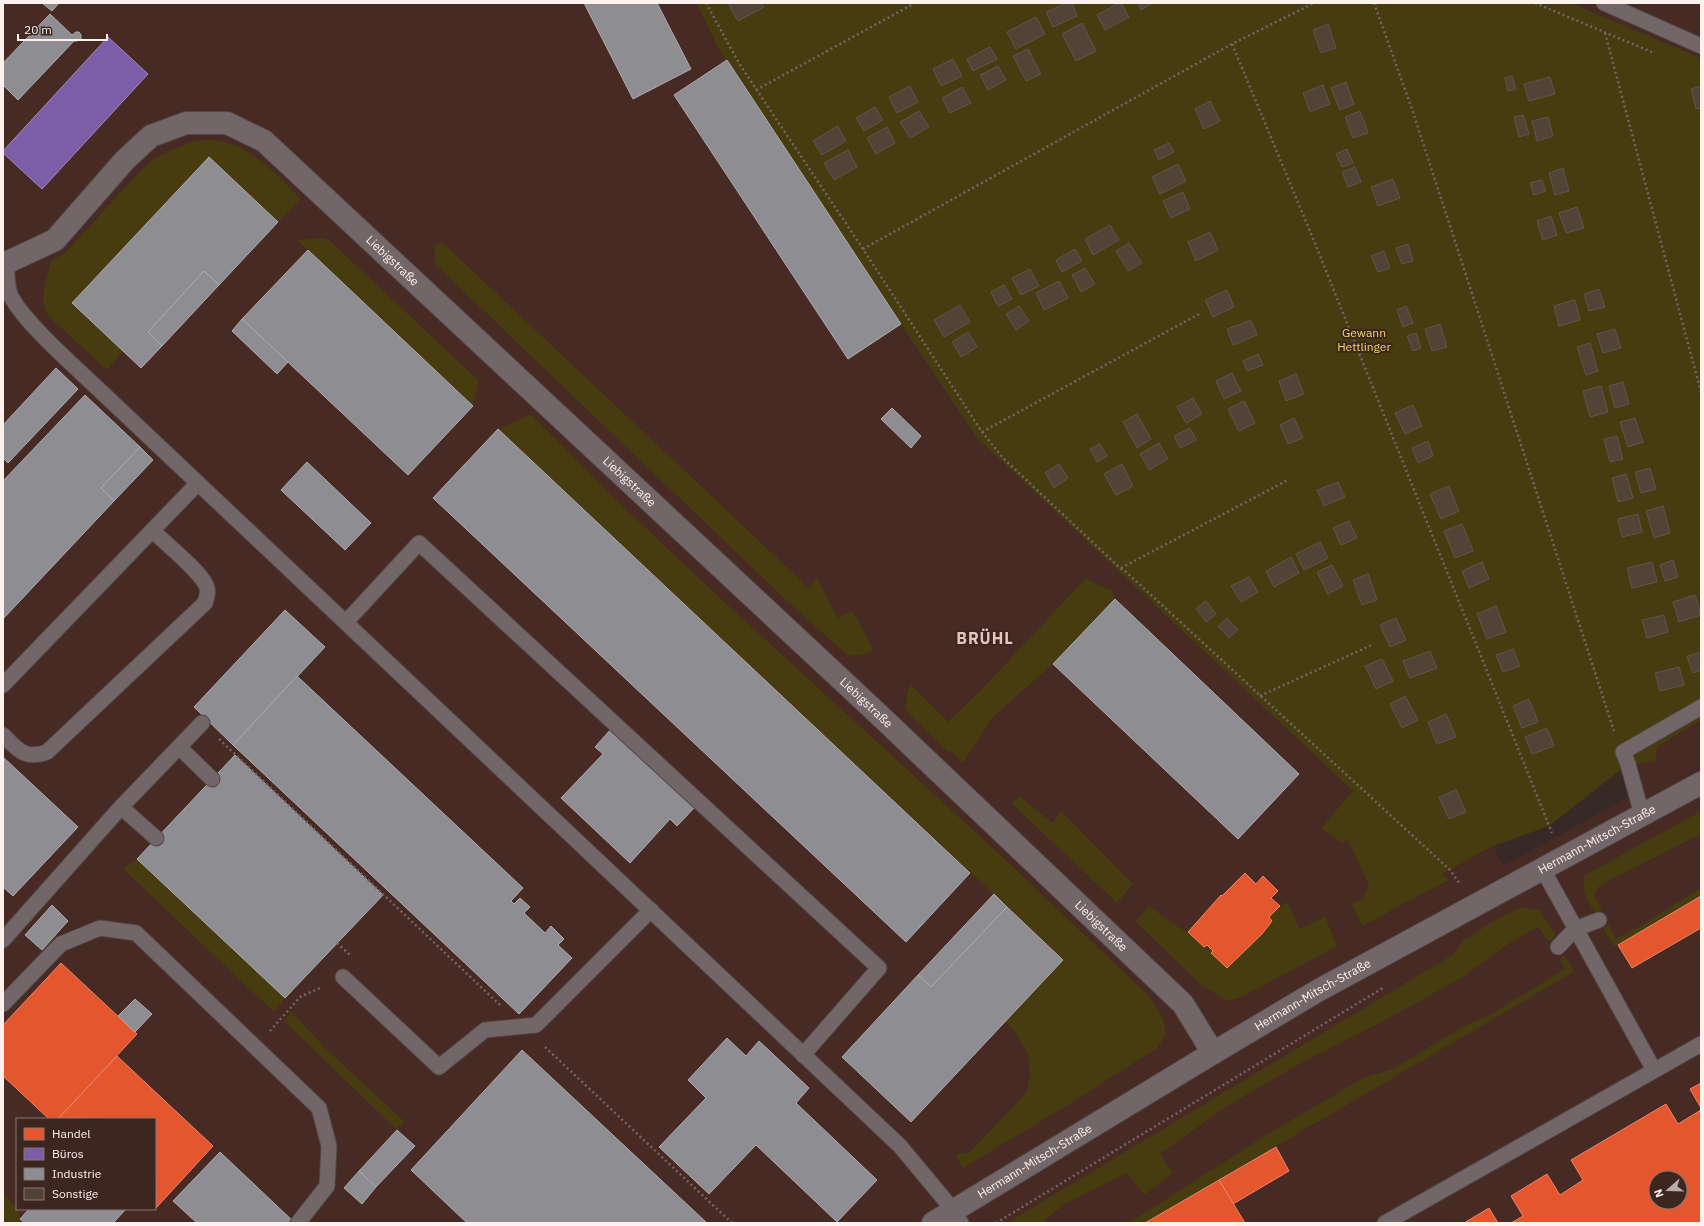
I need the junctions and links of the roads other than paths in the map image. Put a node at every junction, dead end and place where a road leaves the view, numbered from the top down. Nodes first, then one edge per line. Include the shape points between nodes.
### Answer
1 (1604, 3) edge
2 (1701, 46) edge
3 (5, 263) edge
4 (198, 483) junction
5 (153, 531) junction
6 (346, 622) junction
7 (3, 685) edge
8 (1701, 707) edge
9 (202, 722) dead end
10 (3, 735) edge
11 (179, 747) junction
12 (212, 779) dead end
13 (1701, 782) edge
14 (121, 807) junction
15 (1642, 814) junction
16 (156, 838) dead end
17 (1542, 868) junction
18 (651, 910) junction
19 (1599, 920) dead end
20 (1575, 929) junction
21 (3, 940) edge
22 (1558, 947) dead end
23 (343, 977) road end
24 (3, 1004) edge
25 (1701, 1044) edge
26 (1213, 1053) junction
27 (803, 1055) junction
28 (1654, 1070) junction
29 (957, 1217) edge
30 (298, 1223) edge
31 (933, 1223) edge
32 (1385, 1223) edge

1 - 2 lane
3 - 4 lane via 9,291 18,309
3 - 26 street, Liebigstraße via 55,240 125,160 151,136 186,123 227,123 264,141 875,711 1183,1004
4 - 5 lane
4 - 6 lane
5 - 7 lane
5 - 10 lane via 207,586 208,596 205,603 47,752 36,756 27,754
6 - 18 lane
6 - 27 lane via 419,543 879,968
8 - 15 lane via 1623,752
9 - 11 lane
11 - 12 lane
11 - 14 lane
13 - 15 street, Hermann-Mitsch-Straße
14 - 16 lane
14 - 21 lane
15 - 17 street, Hermann-Mitsch-Straße
17 - 20 lane
17 - 26 street, Hermann-Mitsch-Straße via 1365,964
18 - 23 lane via 536,1025 485,1030 439,1067
18 - 27 lane
19 - 20 lane
20 - 22 lane
20 - 28 lane
24 - 30 lane via 61,944 100,928 136,932 319,1108 329,1146 327,1186
25 - 28 lane
26 - 29 street, Hermann-Mitsch-Straße
27 - 29 lane via 900,1146
28 - 32 lane
29 - 31 street, Hermann-Mitsch-Straße

